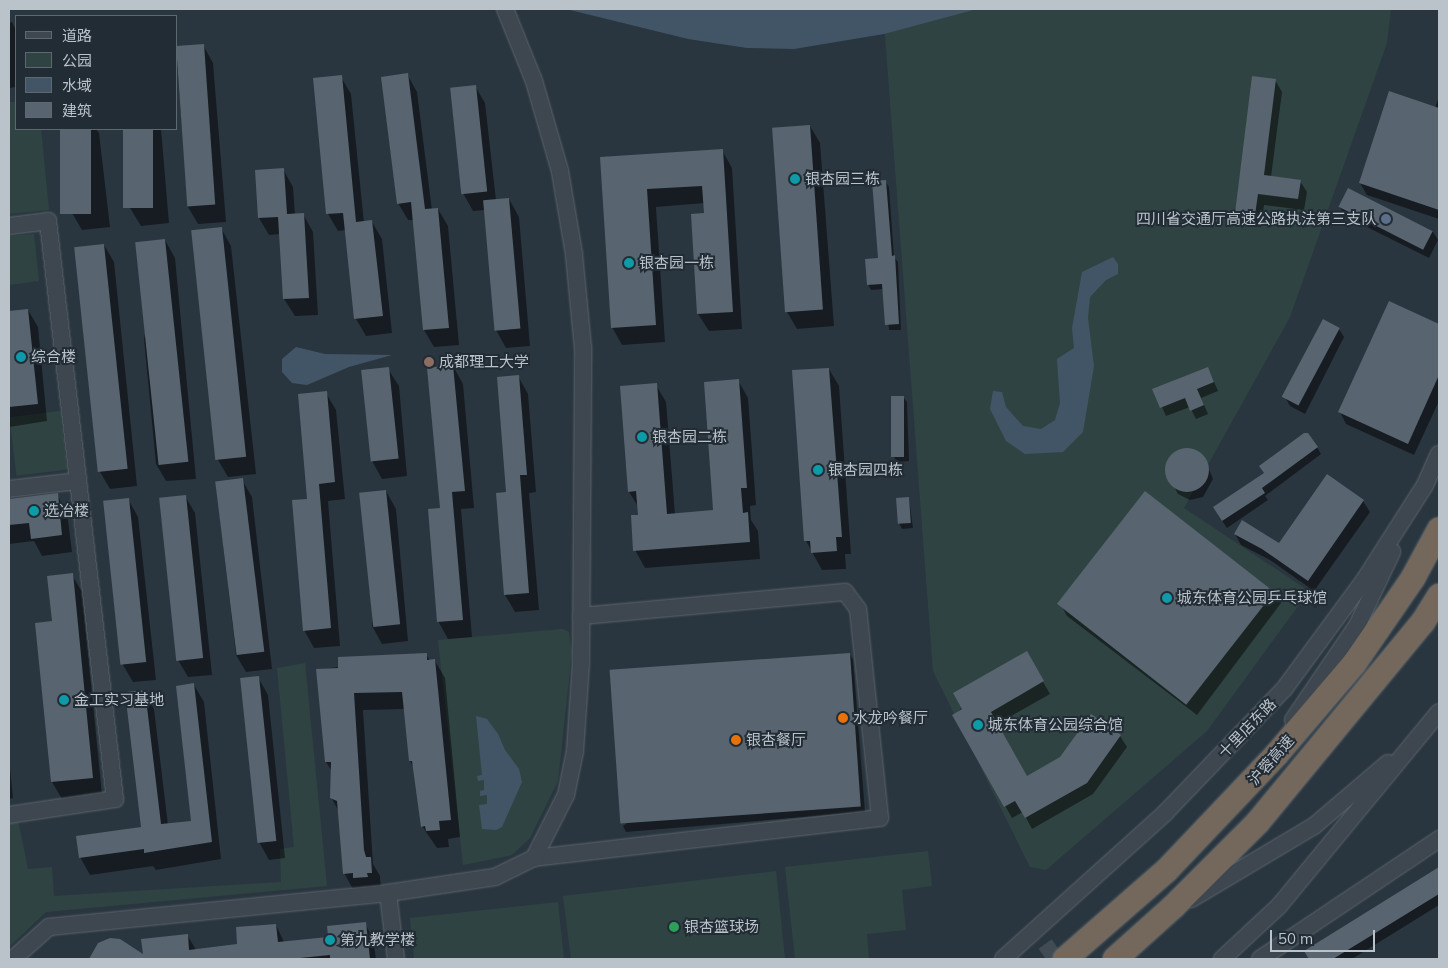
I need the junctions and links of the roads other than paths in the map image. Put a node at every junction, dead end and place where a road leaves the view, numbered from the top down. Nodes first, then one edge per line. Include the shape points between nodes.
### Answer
1 (505, 9) edge
2 (9, 226) edge
3 (1439, 454) edge
4 (78, 481) junction
5 (1425, 485) junction
6 (9, 489) edge
7 (1439, 530) edge
8 (1439, 596) edge
9 (581, 616) junction
10 (1439, 712) edge
11 (1429, 726) junction
12 (9, 815) edge
13 (1222, 815) junction
14 (1439, 839) edge
15 (534, 858) junction
16 (388, 893) junction
17 (1168, 912) junction
18 (13, 959) edge
19 (396, 959) edge
20 (1003, 959) edge
21 (1065, 959) edge
22 (1114, 959) edge
23 (1222, 959) edge
24 (1260, 959) edge

1 - 9 street via 534,81 557,162 574,254 583,348
2 - 4 street via 48,220
3 - 5 street, 十里店东路
4 - 6 street
4 - 12 street via 115,799
5 - 13 street via 1358,624
5 - 20 street, 十里店东路 via 1363,582 1284,689 1041,937
7 - 13 highway, 沪蓉高速 via 1413,578 1354,664
8 - 17 highway, 沪蓉高速 via 1423,622 1258,822
9 - 15 street via 579,692 570,781
9 - 15 street via 845,592 858,609 880,818
10 - 11 street
11 - 17 street via 1314,826
11 - 23 street via 1279,906
13 - 21 highway, 沪蓉高速 via 1166,871
14 - 24 street
15 - 16 street via 495,877
16 - 18 street via 49,927
16 - 19 street
17 - 22 highway, 沪蓉高速

